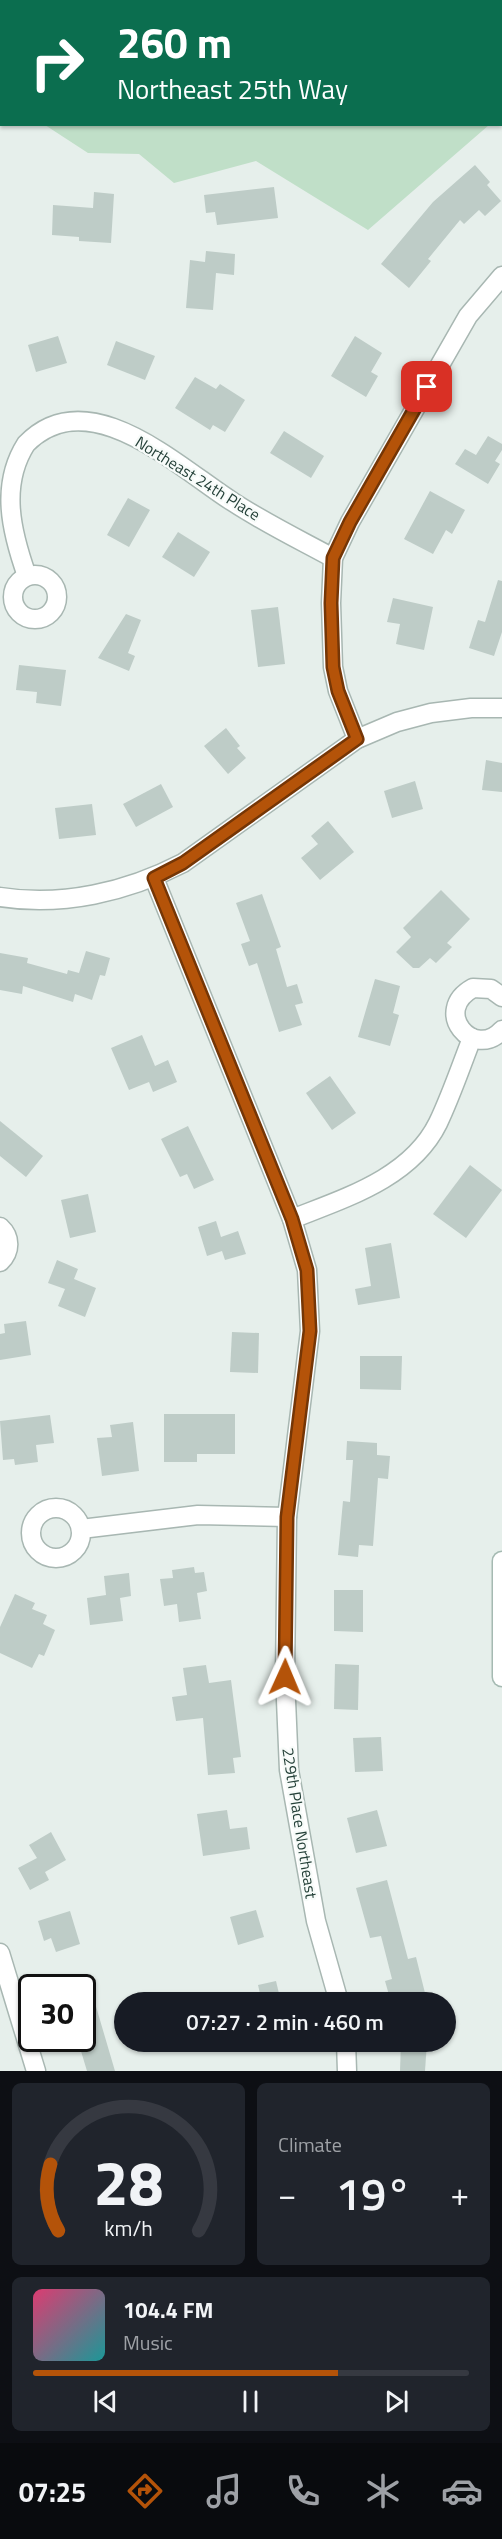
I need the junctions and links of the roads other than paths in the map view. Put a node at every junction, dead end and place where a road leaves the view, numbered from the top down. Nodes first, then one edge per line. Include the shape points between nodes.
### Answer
1 (502, 276) edge
2 (333, 558) junction
3 (27, 576) dead end
4 (502, 708) edge
5 (357, 739) junction
6 (154, 878) junction
7 (0, 897) edge
8 (502, 997) edge
9 (502, 1030) edge
10 (472, 1038) junction
11 (292, 1219) junction
12 (0, 1227) edge
13 (0, 1262) edge
14 (287, 1517) junction
15 (81, 1529) dead end
16 (502, 1562) edge
17 (502, 1677) edge
18 (0, 1953) edge
19 (336, 1992) edge
20 (346, 2052) edge
21 (36, 2071) edge
22 (347, 2071) edge

1 - 2 street via 468,315
2 - 3 street, Northeast 24th Place via 235,504 141,440 80,420 57,423 36,433 8,472 3,496 7,520
2 - 5 street via 333,667
4 - 5 street via 431,712
5 - 6 street via 183,863
6 - 7 street via 107,893 60,899 21,901
6 - 11 street, 229th Place Northeast
8 - 10 street via 482,987 465,993 459,1000 455,1017 458,1026
9 - 10 street via 490,1039
10 - 11 street via 437,1125 421,1148 364,1190
11 - 14 street, 229th Place Northeast via 307,1270 310,1331
12 - 13 street via 8,1240 8,1249
14 - 15 street via 198,1515
14 - 19 street, 229th Place Northeast via 285,1677 289,1770 316,1921
16 - 17 street
18 - 21 street
20 - 22 street

